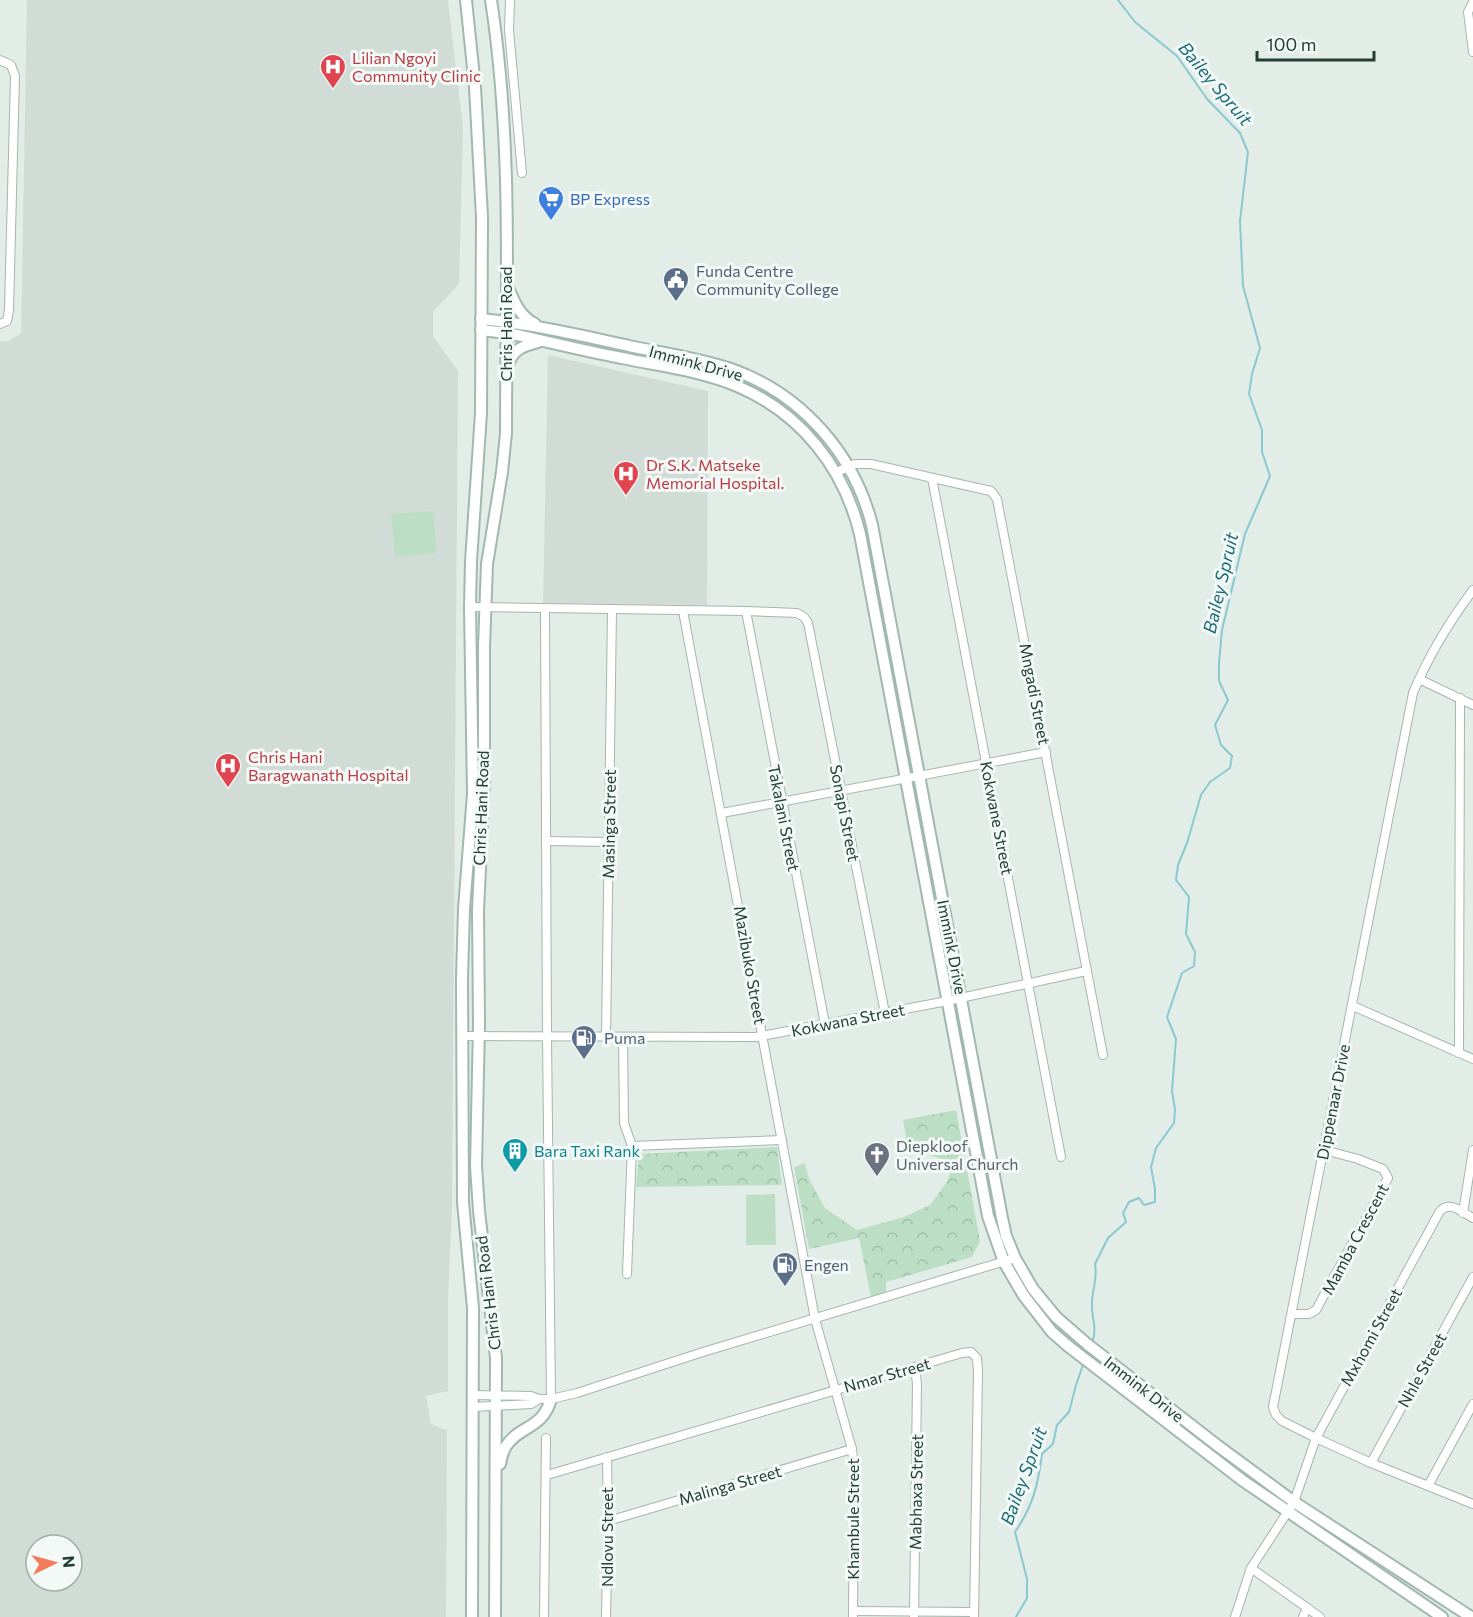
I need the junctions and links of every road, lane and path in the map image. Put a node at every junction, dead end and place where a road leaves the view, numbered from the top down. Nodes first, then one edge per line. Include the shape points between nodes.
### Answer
1 (466, 0) edge
2 (490, 0) edge
3 (510, 0) edge
4 (1473, 2) edge
5 (1473, 52) edge
6 (0, 60) edge
7 (522, 173) dead end
8 (507, 284) junction
9 (506, 321) junction
10 (2, 324) edge
11 (481, 325) junction
12 (542, 327) junction
13 (507, 333) junction
14 (541, 341) junction
15 (506, 370) junction
16 (848, 466) junction
17 (837, 472) junction
18 (932, 478) junction
19 (1473, 590) edge
20 (470, 607) junction
21 (485, 608) junction
22 (544, 609) junction
23 (612, 610) junction
24 (746, 610) junction
25 (683, 611) junction
26 (1419, 679) junction
27 (1460, 698) junction
28 (1473, 705) edge
29 (1046, 752) junction
30 (986, 763) junction
31 (918, 775) junction
32 (906, 777) junction
33 (840, 791) junction
34 (781, 802) junction
35 (722, 813) junction
36 (546, 842) junction
37 (609, 842) junction
38 (1086, 971) junction
39 (1028, 984) junction
40 (961, 998) junction
41 (948, 1000) junction
42 (1353, 1006) junction
43 (885, 1013) junction
44 (825, 1024) junction
45 (462, 1036) junction
46 (478, 1036) junction
47 (763, 1036) junction
48 (547, 1037) junction
49 (606, 1037) junction
50 (623, 1037) junction
51 (1459, 1053) junction
52 (1103, 1055) dead end
53 (1473, 1059) edge
54 (463, 1098) junction
55 (782, 1140) junction
56 (632, 1146) junction
57 (1324, 1150) junction
58 (1473, 1150) edge
59 (1061, 1157) dead end
60 (1463, 1212) junction
61 (1473, 1218) edge
62 (1010, 1260) junction
63 (627, 1274) dead end
64 (1473, 1277) edge
65 (1292, 1314) junction
66 (815, 1319) junction
67 (915, 1367) junction
68 (836, 1390) junction
69 (473, 1395) junction
70 (551, 1399) junction
71 (496, 1401) junction
72 (1473, 1404) edge
73 (473, 1407) junction
74 (546, 1438) dead end
75 (1316, 1438) junction
76 (852, 1449) junction
77 (607, 1457) junction
78 (1371, 1463) junction
79 (497, 1472) junction
80 (547, 1475) junction
81 (1428, 1486) junction
82 (1294, 1502) junction
83 (1473, 1504) edge
84 (1288, 1512) junction
85 (608, 1521) junction
86 (1251, 1568) junction
87 (1307, 1608) junction
88 (1456, 1613) edge
89 (853, 1614) edge
90 (914, 1614) edge
91 (974, 1615) edge
92 (472, 1617) edge
93 (495, 1617) edge
94 (544, 1617) edge
95 (606, 1617) edge
96 (1234, 1617) edge
97 (1303, 1617) edge
98 (1320, 1617) edge
99 (1443, 1617) edge
100 (1471, 1617) edge

1 - 11 main road, Chris Hani Road via 480,160
2 - 8 main road, Chris Hani Road via 501,88
3 - 7 street via 509,30
4 - 5 street via 1468,12
6 - 10 street via 11,65 15,76 9,310 8,319
8 - 9 main road, Chris Hani Road
8 - 12 main road via 524,317
9 - 11 main road, Immink Drive
9 - 12 main road, Immink Drive
9 - 13 main road, Chris Hani Road
11 - 13 main road, Immink Drive
11 - 20 main road, Chris Hani Road via 481,413
12 - 16 main road, Immink Drive via 743,374 805,413
13 - 14 main road, Immink Drive
13 - 15 main road, Chris Hani Road
14 - 15 main road via 515,351
14 - 17 main road, Immink Drive via 737,386 790,417
15 - 21 main road, Chris Hani Road via 505,443 487,564
16 - 17 street, Mngadi Street
16 - 18 street, Mngadi Street via 871,464
16 - 31 main road, Immink Drive via 872,525
17 - 32 main road, Immink Drive via 860,534
18 - 29 street, Mngadi Street via 991,491 997,499
18 - 30 street, Kokwane Street
19 - 26 street, Dippenaar Drive
20 - 21 street
20 - 45 main road, Chris Hani Road via 473,794 464,909
21 - 22 street
21 - 46 main road, Chris Hani Road
22 - 23 street
22 - 36 street
23 - 25 street
23 - 37 street, Masinga Street
24 - 25 street
24 - 33 street, Sonapi Street via 801,614 808,623
24 - 34 street, Takalani Street
25 - 35 street, Mazibuko Street
26 - 27 street
26 - 42 street, Dippenaar Drive via 1408,714
27 - 28 street
27 - 51 street
29 - 30 street
29 - 38 street, Mngadi Street
30 - 31 street
30 - 39 street, Kokwane Street
31 - 32 street
31 - 40 main road, Immink Drive
32 - 33 street
32 - 41 main road, Immink Drive
33 - 34 street
33 - 43 street, Sonapi Street
34 - 35 street
34 - 44 street, Takalani Street
35 - 47 street, Mazibuko Street
36 - 37 street
36 - 48 street
37 - 49 street, Masinga Street
38 - 39 street, Kokwana Street
38 - 52 street, Mngadi Street
39 - 40 street, Kokwana Street
39 - 59 street, Kokwane Street
40 - 41 street, Kokwana Street
40 - 62 main road, Immink Drive
41 - 43 street, Kokwana Street
41 - 62 main road, Immink Drive via 988,1216
42 - 51 street
42 - 57 street, Dippenaar Drive
43 - 44 street, Kokwana Street
44 - 47 street, Kokwana Street
45 - 46 street, Kokwana Street
45 - 54 main road, Chris Hani Road
46 - 48 street, Kokwana Street
46 - 54 main road via 468,1046
46 - 71 main road, Chris Hani Road via 476,1180 496,1358
47 - 50 street, Kokwana Street
47 - 55 street, Mazibuko Street
48 - 49 street, Kokwana Street
48 - 70 street
49 - 50 street, Kokwana Street
50 - 56 street via 624,1123
51 - 53 street
54 - 69 main road, Chris Hani Road via 462,1194 473,1308
55 - 56 street
55 - 66 street, Mazibuko Street
56 - 63 street
57 - 65 street, Dippenaar Drive
57 - 65 street, Mamba Crescent via 1383,1169 1388,1178 1316,1310
58 - 60 street
60 - 61 street
60 - 75 street, Mxhomi Street via 1449,1206 1440,1211
62 - 66 street
62 - 82 main road, Immink Drive via 1050,1310 1087,1344
62 - 84 main road, Immink Drive via 1038,1315 1052,1332
64 - 78 street, Nhle Street
65 - 75 street, Dippenaar Drive via 1274,1411 1282,1420
66 - 68 street, Khambule Street
66 - 70 street
67 - 68 street, Nmar Street
67 - 90 street, Mabhaxa Street
67 - 91 street, Nmar Street via 968,1352 978,1362
68 - 76 street, Khambule Street
68 - 77 street, Nmar Street
69 - 71 street
69 - 73 main road, Chris Hani Road
70 - 71 street via 531,1396
70 - 79 main road via 543,1418 507,1445
71 - 73 street
71 - 79 main road, Chris Hani Road
72 - 81 street
73 - 92 main road, Chris Hani Road
74 - 80 street
75 - 78 street, Dippenaar Drive
75 - 82 street, Mxhomi Street
76 - 85 street, Malinga Street
76 - 89 street, Khambule Street
77 - 80 street, Nmar Street
77 - 85 street, Ndlovu Street
78 - 81 street, Dippenaar Drive
79 - 93 main road, Chris Hani Road
80 - 94 street
81 - 83 street, Dippenaar Drive
82 - 84 street, Mxhomi Street
82 - 88 main road, Immink Drive
84 - 86 street, Mxhomi Street
84 - 99 main road, Immink Drive
85 - 95 street, Ndlovu Street
86 - 87 street
86 - 96 street, Mxhomi Street
87 - 97 street
87 - 98 street
88 - 100 main road, Immink Drive
89 - 90 street
90 - 91 street

